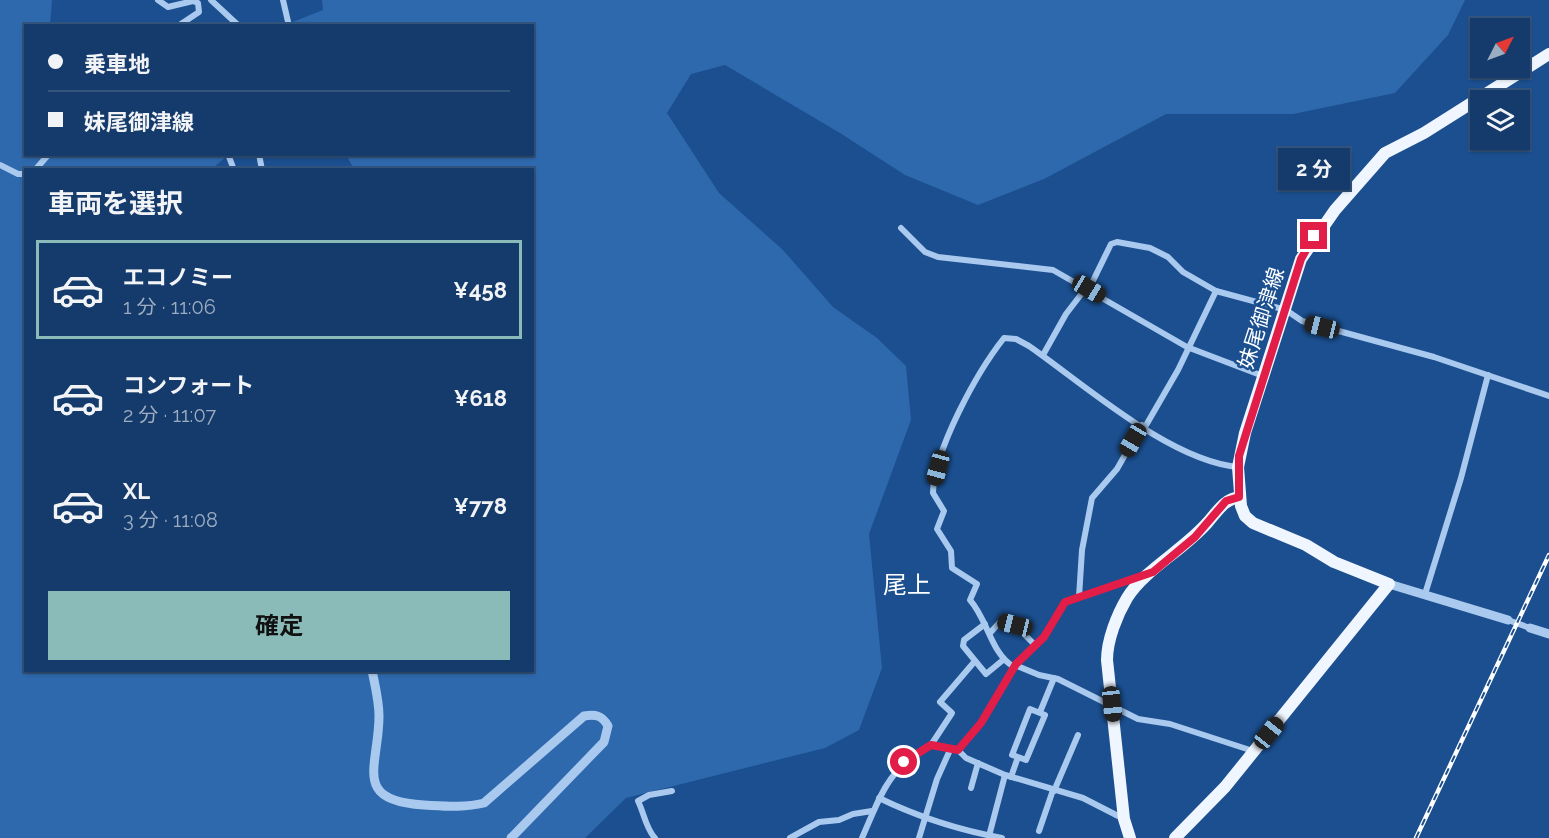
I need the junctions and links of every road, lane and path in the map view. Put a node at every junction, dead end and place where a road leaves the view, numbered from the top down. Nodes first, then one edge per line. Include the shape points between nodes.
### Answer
1 (159, 0) edge
2 (211, 0) edge
3 (283, 0) edge
4 (181, 24) edge
5 (237, 24) edge
6 (289, 24) edge
7 (1549, 54) edge
8 (47, 156) edge
9 (0, 165) edge
10 (38, 168) edge
11 (24, 174) edge
12 (901, 228) dead end
13 (1087, 288) junction
14 (1216, 291) junction
15 (1286, 310) junction
16 (1187, 347) junction
17 (1043, 355) junction
18 (1488, 375) junction
19 (1263, 376) junction
20 (1549, 396) edge
21 (1144, 426) junction
22 (1238, 466) junction
23 (1239, 497) junction
24 (1153, 572) junction
25 (1389, 584) junction
26 (1425, 594) junction
27 (1079, 597) junction
28 (1508, 620) joint
29 (985, 624) junction
30 (1530, 628) joint
31 (990, 633) junction
32 (1549, 634) edge
33 (1035, 645) junction
34 (1003, 660) junction
35 (975, 661) junction
36 (1015, 666) junction
37 (372, 672) edge
38 (1054, 678) junction
39 (1112, 704) junction
40 (1040, 712) junction
41 (1078, 735) dead end
42 (931, 745) junction
43 (950, 750) junction
44 (958, 750) junction
45 (1254, 751) junction
46 (1018, 757) junction
47 (978, 763) junction
48 (1008, 776) junction
49 (971, 788) dead end
50 (1053, 790) junction
51 (672, 792) dead end
52 (879, 798) junction
53 (872, 811) junction
54 (926, 818) junction
55 (1124, 819) junction
56 (1039, 831) dead end
57 (989, 836) junction
58 (510, 838) edge
59 (655, 838) edge
60 (790, 838) edge
61 (861, 838) edge
62 (919, 838) edge
63 (1002, 838) edge
64 (1130, 838) edge
65 (1175, 838) edge

1 - 4 street via 168,7 198,3 199,12
2 - 5 street
3 - 6 street
7 - 15 main road, 妹尾御津線 via 1424,133 1385,153 1372,165 1306,249
8 - 10 street
9 - 11 street
12 - 13 street via 925,252 939,257 1053,270
13 - 14 street via 1111,244 1117,242 1162,253 1183,272
13 - 16 street
13 - 17 street via 1066,314
14 - 15 street
14 - 16 street
15 - 18 street via 1311,324
15 - 19 main road, 妹尾御津線
16 - 19 street
16 - 21 street via 1178,370
17 - 21 street
17 - 29 street via 1020,340 1004,338 970,388 951,429 933,486 944,512 938,524 939,534 951,551 954,570 977,584 970,600
18 - 20 street
18 - 26 street
19 - 22 main road, 妹尾御津線
21 - 22 street via 1204,459
21 - 27 street via 1111,477 1092,498 1082,550
22 - 23 main road, 妹尾御津線
23 - 24 main road via 1226,501 1195,537
23 - 25 main road, 妹尾御津線 via 1245,516 1253,523
24 - 27 street
24 - 39 main road via 1127,598 1109,645
25 - 26 street
25 - 45 main road
26 - 28 street
27 - 33 street via 1065,602
28 - 30 street
29 - 31 street
29 - 35 street via 963,643
30 - 32 street
31 - 33 street via 1000,622 1015,625
31 - 34 street
33 - 36 street
34 - 35 street via 986,674
34 - 36 street
35 - 42 street via 940,702 952,713
36 - 38 street
36 - 44 street via 981,723
37 - 58 street via 379,717 373,777 377,788 399,803 484,803 584,716 604,719 608,726 604,741
38 - 39 street
38 - 40 street
39 - 45 street via 1138,719 1170,724
39 - 55 main road
40 - 46 street via 1045,715 1026,760
40 - 46 street via 1030,709 1012,755
41 - 50 street
42 - 43 street
42 - 52 street via 904,762
43 - 44 street
43 - 54 street via 936,779
44 - 47 street
45 - 65 main road
46 - 48 street
47 - 48 street
47 - 49 street
48 - 50 street
48 - 57 street
50 - 55 street via 1083,798
50 - 56 street
51 - 59 street via 638,801
52 - 53 street
52 - 54 street
53 - 60 street via 819,822
53 - 61 street
54 - 57 street
54 - 62 street
55 - 64 main road
57 - 63 street

